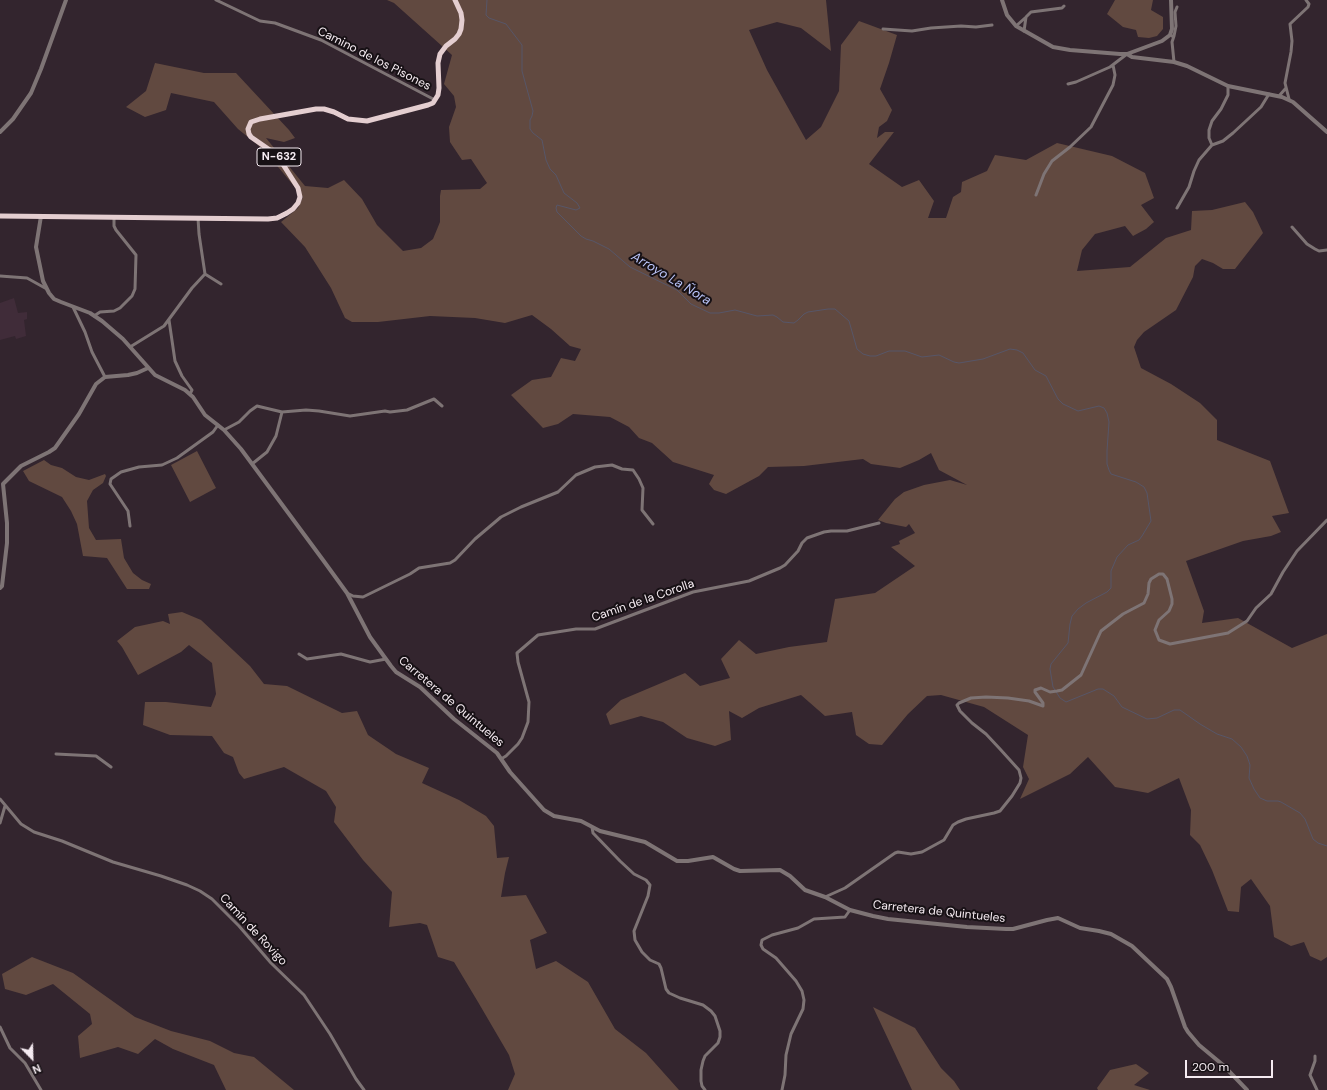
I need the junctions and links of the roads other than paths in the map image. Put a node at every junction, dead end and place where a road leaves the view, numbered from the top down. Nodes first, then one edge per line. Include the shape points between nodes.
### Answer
1 (66, 0) edge
2 (216, 0) edge
3 (455, 0) edge
4 (1002, 0) edge
5 (1170, 0) edge
6 (1306, 0) edge
7 (1064, 6) dead end
8 (1177, 7) dead end
9 (1026, 17) junction
10 (992, 25) dead end
11 (1016, 26) junction
12 (883, 29) dead end
13 (1024, 31) junction
14 (1172, 36) junction
15 (1127, 54) junction
16 (1174, 62) junction
17 (1113, 65) junction
18 (1068, 84) dead end
19 (1228, 86) junction
20 (1286, 88) junction
21 (1269, 94) junction
22 (1280, 94) junction
23 (1287, 94) junction
24 (1289, 99) junction
25 (436, 100) junction
26 (0, 132) edge
27 (1327, 132) edge
28 (1212, 145) junction
29 (1036, 195) dead end
30 (1177, 208) dead end
31 (1, 216) edge
32 (41, 216) junction
33 (114, 217) junction
34 (198, 218) junction
35 (1292, 227) dead end
36 (1327, 250) edge
37 (205, 274) junction
38 (0, 276) edge
39 (221, 284) dead end
40 (46, 288) junction
41 (73, 307) junction
42 (94, 316) junction
43 (169, 320) junction
44 (130, 347) junction
45 (148, 368) junction
46 (105, 377) junction
47 (190, 394) junction
48 (442, 406) dead end
49 (282, 412) junction
50 (218, 425) junction
51 (224, 430) junction
52 (252, 464) junction
53 (1, 484) edge
54 (1327, 520) edge
55 (878, 523) dead end
56 (653, 524) dead end
57 (130, 526) dead end
58 (0, 588) edge
59 (347, 593) junction
60 (300, 654) dead end
61 (386, 659) junction
62 (56, 754) dead end
63 (501, 759) junction
64 (111, 767) dead end
65 (0, 799) edge
66 (6, 806) junction
67 (0, 823) edge
68 (592, 827) junction
69 (825, 898) junction
70 (850, 910) junction
71 (0, 1027) edge
72 (1315, 1056) dead end
73 (41, 1090) edge
74 (364, 1090) edge
75 (706, 1090) edge
76 (782, 1090) edge
77 (1247, 1090) edge
78 (1317, 1090) edge

1 - 26 street via 37,82 23,107
2 - 25 street, Camino de los Pisones via 260,21 274,23 320,40
3 - 25 highway via 461,13 462,24 459,34 440,54 440,88
4 - 11 street via 1007,15
5 - 14 street
6 - 20 street via 1308,7 1290,24 1292,41
7 - 9 street via 1033,11
8 - 14 street via 1176,26
9 - 11 street
9 - 13 street
10 - 12 street via 912,31
11 - 13 street
13 - 15 street via 1053,47
14 - 15 street
14 - 16 street
15 - 16 street via 1132,57
15 - 17 street
16 - 19 street
17 - 18 street
17 - 29 street via 1113,85 1091,127 1052,160
19 - 21 street
19 - 28 street via 1228,95 1209,130
20 - 22 street
20 - 23 street
21 - 22 street
21 - 28 street via 1261,108 1233,133
22 - 23 street
22 - 24 street
23 - 24 street
24 - 27 street
25 - 34 highway, N-632 via 428,106 367,121 353,120 329,110 316,109 251,122 248,126 249,134 277,155 282,162 300,192 298,204 278,218
28 - 30 street via 1199,160
31 - 32 highway, N-632
32 - 33 highway, N-632
32 - 40 street, Carretera de Quintueles via 36,247
33 - 34 highway, N-632
33 - 42 street via 116,230 136,255 135,289 120,308 100,312
34 - 37 street
35 - 36 street via 1307,244 1319,251
37 - 39 street
37 - 43 street
38 - 40 street via 27,278
40 - 41 street, Carretera de Quintueles via 54,299
41 - 42 street, Carretera de Quintueles
41 - 46 street
42 - 44 street, Carretera de Quintueles
43 - 44 street via 164,326
43 - 47 street via 175,361 192,390
44 - 45 street, Carretera de Quintueles
45 - 46 street via 128,375
45 - 47 street, Carretera de Quintueles via 155,375
46 - 53 street via 96,384 55,448 21,466
47 - 50 street, Carretera de Quintueles via 206,415
48 - 49 street via 434,399 407,410 350,416 306,410
49 - 51 street via 257,406 239,422
49 - 52 street via 276,436 264,454
50 - 51 street, Carretera de Quintueles
50 - 57 street via 213,432 177,458 162,465 121,472 111,479 110,484 128,511
51 - 52 street, Carretera de Quintueles
52 - 59 street, Carretera de Quintueles
53 - 58 street via 7,523 7,543
54 - 69 street via 1297,551 1271,594 1238,628 1224,635 1170,644 1159,640 1155,630 1159,620 1169,611 1172,604 1166,576 1159,574 1149,583 1144,603 1123,614 1101,631 1083,673 1066,687 1055,692 1041,688 1035,690 1043,706 1029,701 993,698 971,698 959,703 957,705 960,711 986,734 1019,770 1020,783 1012,796 1000,811 958,822 953,825 944,840 922,852 894,853
55 - 63 street, Camín de la Corolla via 847,532 824,532 807,538 785,565 748,581 693,592 595,629 538,635 517,654 529,702 528,722 518,744
56 - 59 street via 642,510 643,488 633,470 612,465 595,468 576,475 558,492 501,517 474,539 452,562 419,568 363,597
59 - 61 street, Carretera de Quintueles via 370,637
60 - 61 street via 307,659 341,654 370,662
61 - 63 street, Carretera de Quintueles via 396,672 420,687
62 - 64 street via 96,756
63 - 68 street, Carretera de Quintueles via 544,810 554,816 581,821
65 - 66 street, Camín de Rovigo
66 - 67 street
66 - 74 street, Camín de Rovigo via 21,824 34,832 113,862 187,885 212,899 304,995
68 - 69 street, Carretera de Quintueles via 645,842 677,860 713,857 740,871 780,870 806,890
68 - 75 street via 593,833 620,862 650,885 634,931 635,940 642,952 662,968 666,989 674,996 702,1005 715,1016 720,1037 703,1061 701,1081
69 - 70 street, Carretera de Quintueles
70 - 76 street via 845,917 818,918 762,940 763,949 776,958 796,980 804,1000 803,1009 791,1034
70 - 77 street, Carretera de Quintueles via 888,919 1006,929 1058,918 1080,928 1110,934 1132,946 1167,980 1174,992 1185,1027 1199,1045 1224,1065
71 - 73 street via 10,1048 25,1063
72 - 78 street via 1310,1075

